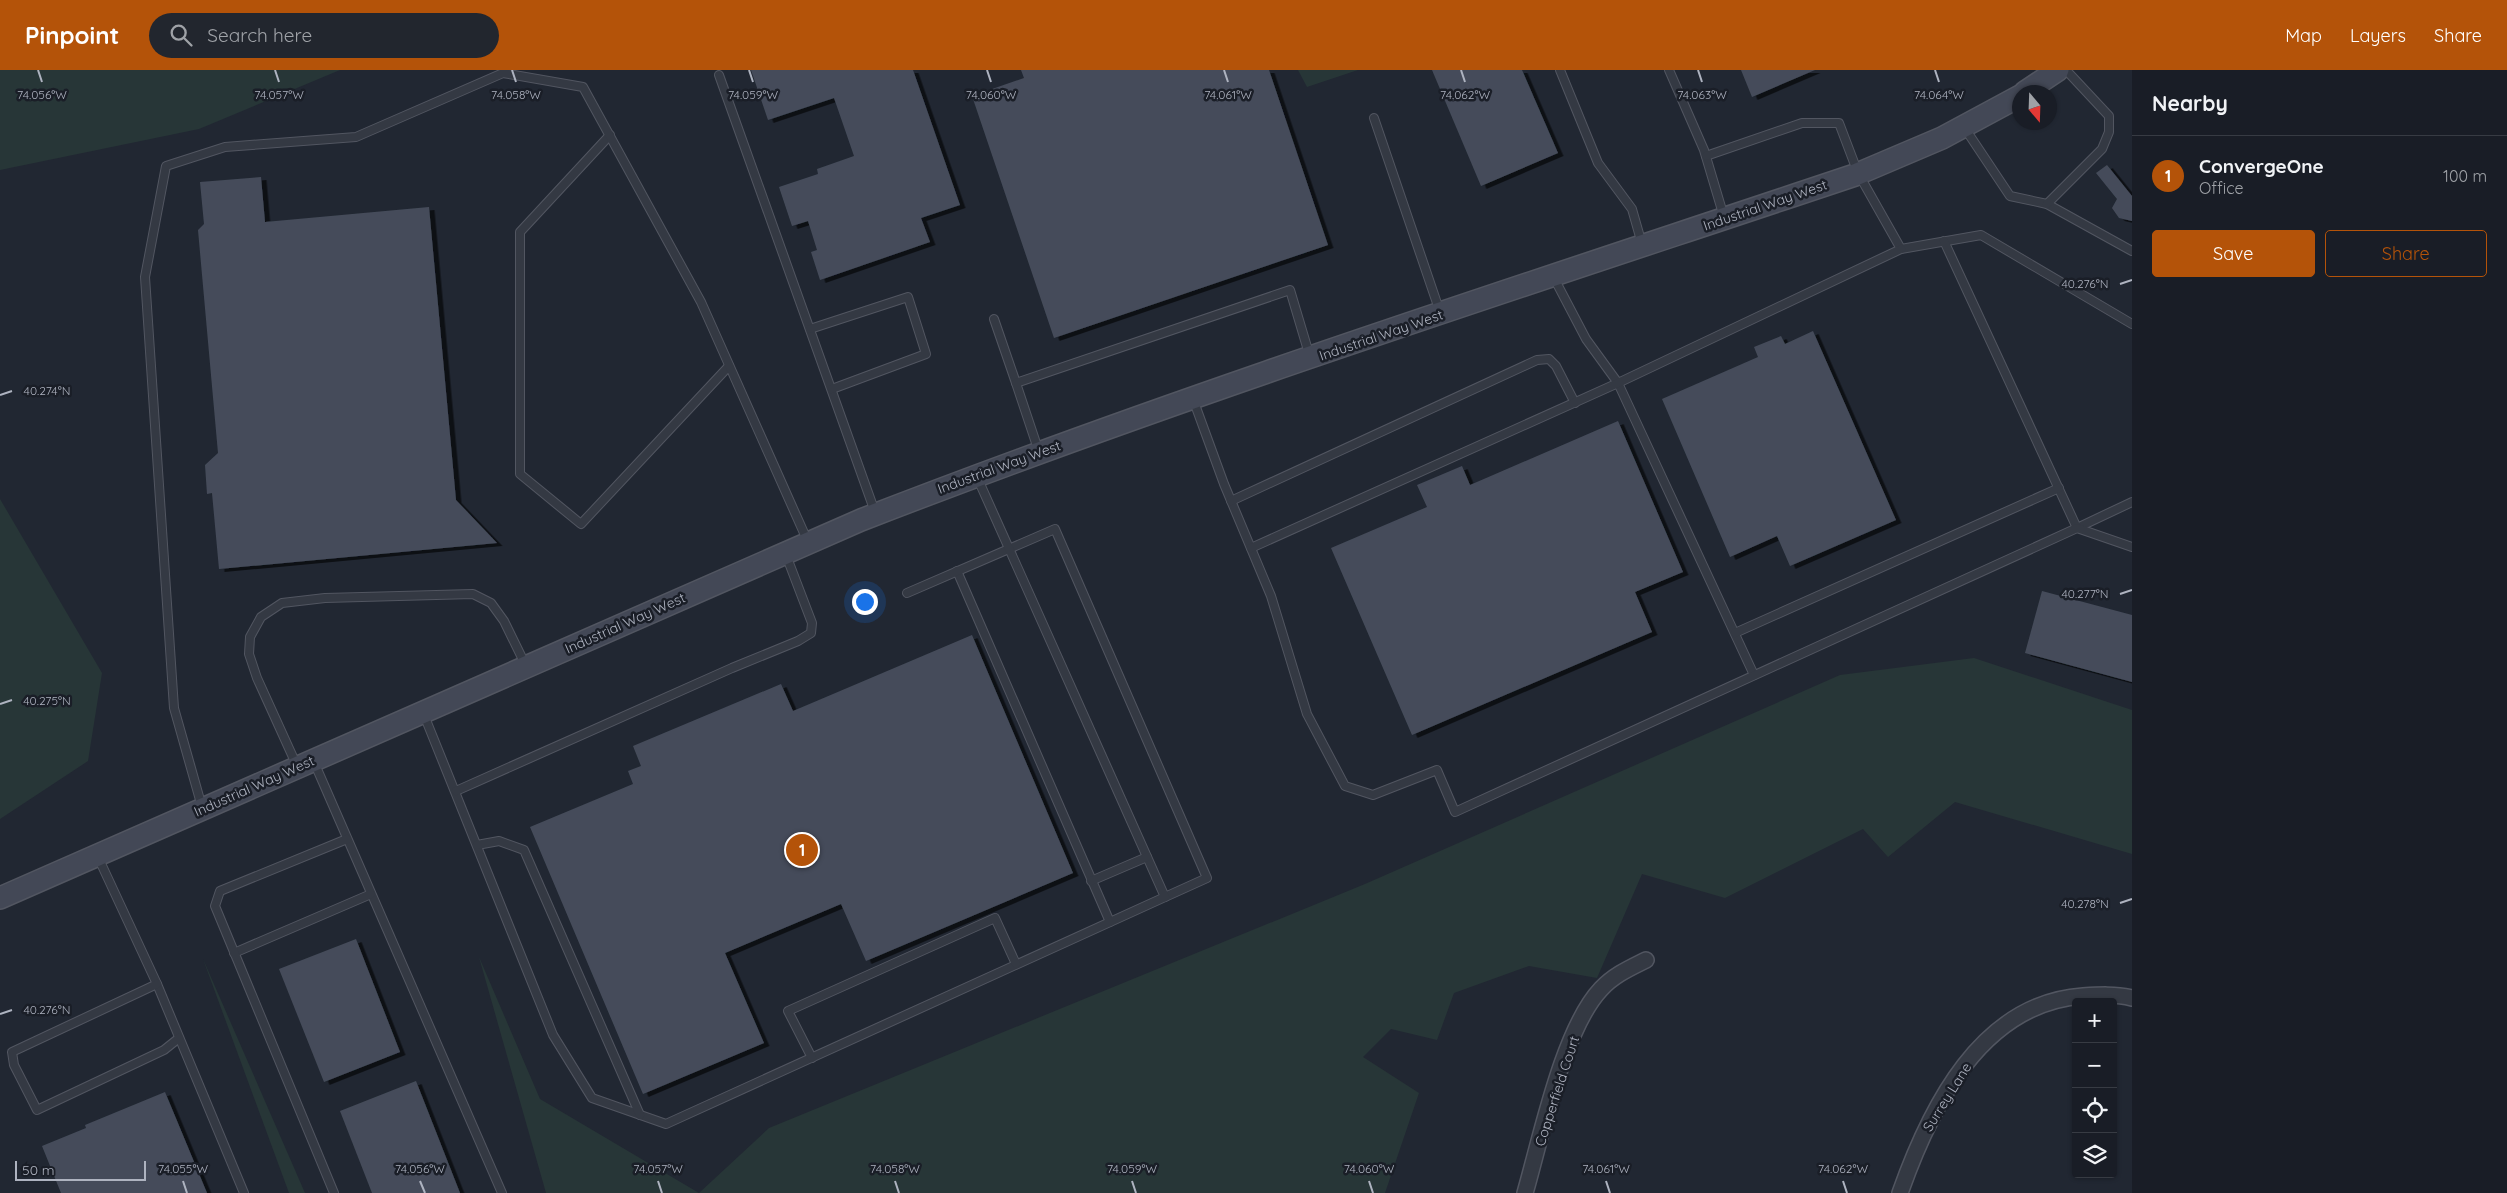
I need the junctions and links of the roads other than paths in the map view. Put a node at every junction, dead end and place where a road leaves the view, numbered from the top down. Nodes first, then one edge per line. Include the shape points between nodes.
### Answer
1 (1560, 70) edge
2 (1669, 70) edge
3 (2058, 70) edge
4 (2066, 70) edge
5 (719, 75) dead end
6 (2036, 85) edge
7 (2012, 100) edge
8 (1374, 118) dead end
9 (1964, 127) junction
10 (610, 135) junction
11 (1706, 156) junction
12 (1858, 174) junction
13 (2047, 204) junction
14 (1725, 219) junction
15 (1944, 241) junction
16 (1643, 246) junction
17 (1901, 249) junction
18 (2132, 251) edge
19 (1553, 277) junction
20 (1441, 315) junction
21 (994, 319) dead end
22 (2132, 324) edge
23 (810, 329) junction
24 (1310, 359) junction
25 (729, 366) junction
26 (1016, 383) junction
27 (1618, 383) junction
28 (832, 389) junction
29 (1192, 399) junction
30 (1575, 403) junction
31 (1039, 452) junction
32 (976, 475) junction
33 (2059, 488) junction
34 (1231, 501) junction
35 (2132, 502) edge
36 (876, 514) junction
37 (2077, 528) junction
38 (808, 543) junction
39 (2132, 547) edge
40 (1251, 548) junction
41 (1009, 549) junction
42 (785, 553) junction
43 (957, 571) junction
44 (907, 593) dead end
45 (1735, 633) junction
46 (526, 666) junction
47 (1754, 675) junction
48 (423, 711) junction
49 (305, 763) junction
50 (456, 790) junction
51 (203, 808) junction
52 (347, 839) junction
53 (478, 845) junction
54 (98, 855) junction
55 (1147, 857) junction
56 (1091, 881) junction
57 (372, 894) junction
58 (1165, 897) junction
59 (0, 898) edge
60 (1110, 922) junction
61 (234, 953) junction
62 (1646, 960) dead end
63 (1016, 964) junction
64 (157, 984) junction
65 (2132, 998) edge
66 (179, 1038) junction
67 (812, 1058) junction
68 (640, 1115) junction
69 (244, 1193) edge
70 (334, 1193) edge
71 (502, 1193) edge
72 (1525, 1193) edge
73 (1900, 1193) edge

1 - 16 lane via 1598,162 1632,209
2 - 11 lane
3 - 6 street
4 - 13 lane via 2108,116 2109,132 2102,149
5 - 23 lane
7 - 9 street, Industrial Way West
8 - 20 lane
9 - 12 street, Industrial Way West
9 - 13 lane via 2010,196
10 - 25 lane via 701,302
10 - 25 lane via 520,232 520,474 581,524
10 - 51 lane via 584,87 503,73 356,137 224,146 166,166 145,277 174,708
11 - 12 lane via 1802,123 1839,123
11 - 14 lane
12 - 14 street, Industrial Way West
12 - 17 lane
13 - 18 lane
14 - 16 street, Industrial Way West
15 - 17 lane
15 - 22 lane via 1981,235
15 - 33 lane
16 - 19 street, Industrial Way West
17 - 27 lane
19 - 20 street, Industrial Way West
19 - 27 lane via 1586,339
20 - 24 street, Industrial Way West
21 - 26 lane
23 - 28 lane
23 - 28 lane via 908,297 926,354
24 - 26 lane via 1290,290
24 - 29 street, Industrial Way West
25 - 38 lane
26 - 31 lane
27 - 30 lane
27 - 45 lane
28 - 36 lane
29 - 31 street, Industrial Way West
29 - 34 lane
30 - 34 lane via 1556,366 1549,359 1537,360
30 - 40 lane
31 - 32 street, Industrial Way West
32 - 36 street, Industrial Way West
32 - 41 lane
33 - 37 lane
33 - 45 lane
34 - 40 lane
35 - 37 lane
36 - 38 street, Industrial Way West
37 - 39 lane
37 - 47 lane
38 - 42 street, Industrial Way West
40 - 47 lane via 1271,596 1307,714 1344,786 1373,795 1437,770 1455,812
41 - 43 lane
41 - 55 lane
41 - 58 lane via 1056,529 1207,878
42 - 46 street, Industrial Way West
42 - 50 lane via 812,623 811,634
43 - 44 lane
43 - 56 lane
45 - 47 lane
46 - 48 street, Industrial Way West
46 - 49 lane via 504,621 491,604 473,594 325,598 282,603 261,617 250,637 249,654 257,678
48 - 49 street, Industrial Way West
48 - 50 lane
49 - 51 street, Industrial Way West
49 - 52 lane
50 - 53 lane
51 - 54 street, Industrial Way West
52 - 57 lane
52 - 61 lane via 220,891 215,906
53 - 68 lane via 553,1035 592,1098
53 - 68 lane via 499,840 524,850
54 - 59 street, Industrial Way West
54 - 64 lane
55 - 56 lane
55 - 58 lane
56 - 60 lane
57 - 61 lane
57 - 71 lane
58 - 60 lane
60 - 63 lane
61 - 70 lane
62 - 72 street, Copperfield Court via 1622,971 1600,989 1581,1020 1566,1053
63 - 67 lane
63 - 67 lane via 995,918 788,1011
64 - 66 lane
64 - 66 lane via 12,1052 14,1065 37,1110 164,1050
65 - 73 street, Surrey Lane via 2094,995 2057,1000 2028,1010 1994,1032 1963,1067 1948,1090 1922,1136
66 - 69 lane
67 - 68 lane via 666,1124

